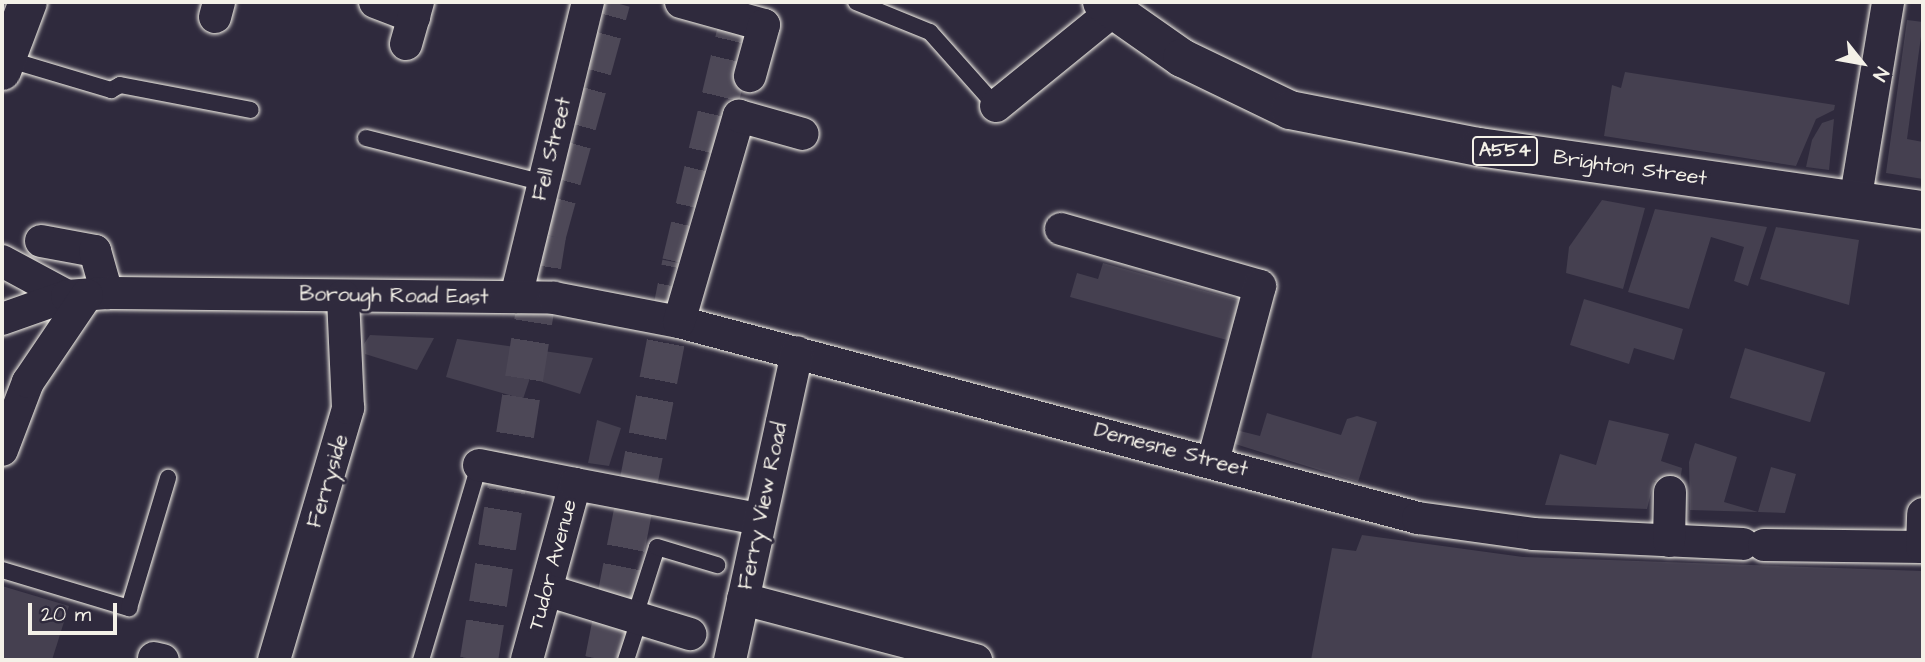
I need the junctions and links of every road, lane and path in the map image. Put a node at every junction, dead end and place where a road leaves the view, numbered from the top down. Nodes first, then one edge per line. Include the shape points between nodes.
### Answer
1 (28, 2) edge
2 (375, 2) edge
3 (588, 2) edge
4 (681, 2) edge
5 (856, 2) edge
6 (1888, 2) edge
7 (1112, 4) edge
8 (413, 21) edge
9 (4, 65) edge
10 (750, 76) dead end
11 (996, 106) joint
12 (251, 110) dead end
13 (803, 134) dead end
14 (366, 138) dead end
15 (544, 183) junction
16 (1855, 202) junction
17 (1923, 210) edge
18 (1061, 229) dead end
19 (41, 241) dead end
20 (2, 261) edge
21 (87, 295) junction
22 (343, 296) junction
23 (516, 297) junction
24 (2, 319) edge
25 (679, 321) junction
26 (797, 352) junction
27 (2, 450) edge
28 (1213, 461) junction
29 (479, 465) joint
30 (168, 478) dead end
31 (575, 484) junction
32 (1671, 492) dead end
33 (1923, 514) edge
34 (758, 519) junction
35 (1669, 541) junction
36 (1923, 547) edge
37 (717, 565) dead end
38 (2, 570) edge
39 (546, 590) junction
40 (743, 599) junction
41 (637, 616) junction
42 (690, 634) dead end
43 (966, 659) edge
44 (274, 660) edge
45 (421, 660) edge
46 (527, 660) edge
47 (626, 660) edge
48 (730, 660) edge

1 - 9 main road
2 - 8 street
3 - 15 street, Fell Street
4 - 10 street via 764,25
5 - 11 lane via 930,32
6 - 16 street
7 - 11 street
7 - 16 main road, Brighton Street / A554 via 1194,64 1290,110 1479,147
9 - 12 lane via 111,90 120,85
13 - 25 street via 739,116
14 - 15 lane
15 - 23 street, Fell Street
16 - 17 main road, Brighton Street / A554
18 - 28 street via 1260,286
19 - 21 street via 95,251
20 - 21 street, Borough Road East
21 - 22 street, Borough Road East
21 - 24 street, Borough Road East
21 - 27 street via 28,382
22 - 23 street, Borough Road East
22 - 44 street, Ferryside via 348,408
23 - 25 street, Borough Road East via 554,298
25 - 26 street, Demesne Street
26 - 28 street, Demesne Street
26 - 34 street, Ferry View Road
28 - 35 street, Demesne Street via 1418,517 1482,529
29 - 31 street, Tudor Avenue
29 - 45 lane
30 - 38 lane via 129,608
31 - 34 street
31 - 39 street, Tudor Avenue
32 - 35 street
33 - 36 street
34 - 40 street, Ferry View Road
35 - 36 street, Demesne Street
37 - 41 lane via 657,547
39 - 41 street
39 - 46 street, Tudor Avenue
40 - 43 street
40 - 48 street, Ferry View Road
41 - 42 street
41 - 47 lane

